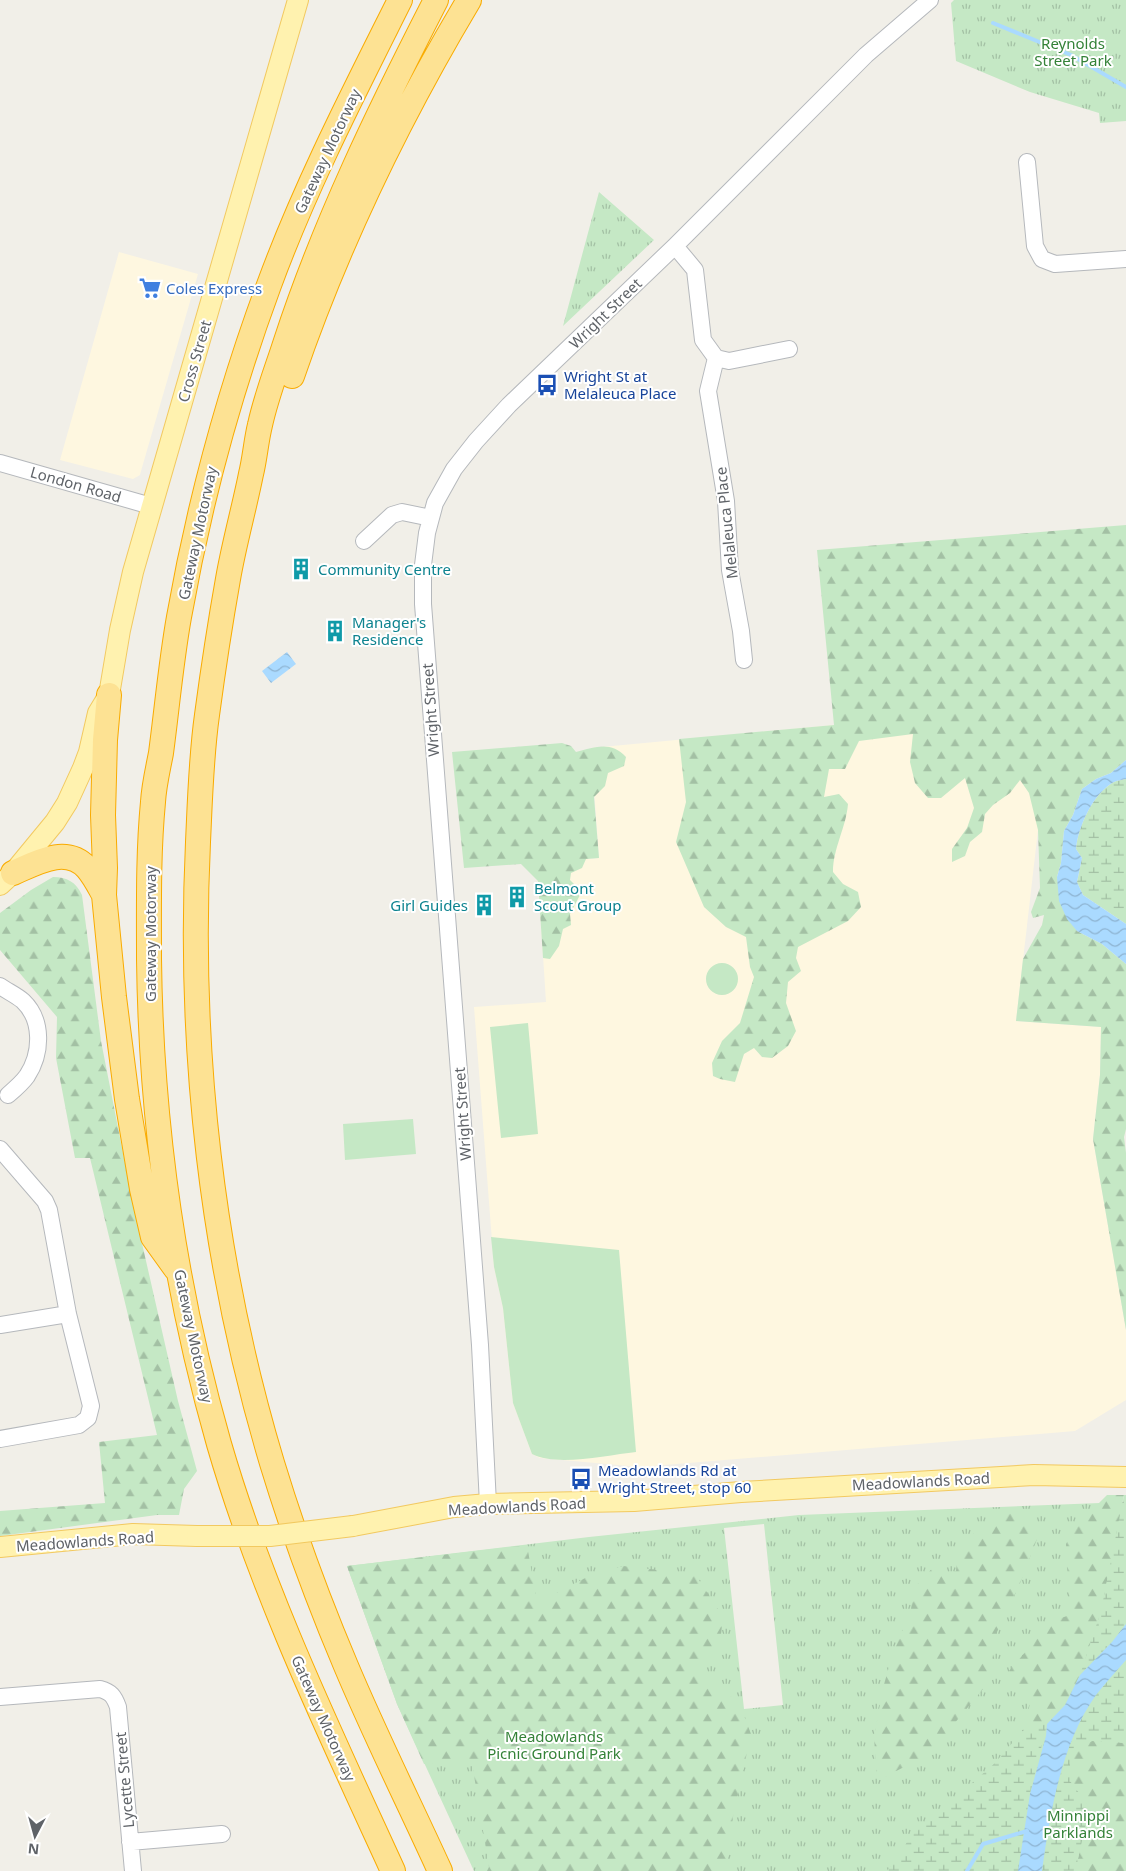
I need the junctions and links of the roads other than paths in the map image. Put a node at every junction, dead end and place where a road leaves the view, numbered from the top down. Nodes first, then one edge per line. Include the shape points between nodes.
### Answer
1 (298, 0) edge
2 (400, 0) edge
3 (436, 0) edge
4 (470, 0) edge
5 (930, 0) edge
6 (1027, 162) dead end
7 (675, 246) junction
8 (1126, 260) edge
9 (789, 349) dead end
10 (716, 358) junction
11 (0, 463) edge
12 (252, 471) junction
13 (152, 506) junction
14 (431, 518) junction
15 (364, 541) dead end
16 (744, 660) dead end
17 (109, 695) junction
18 (7, 879) edge
19 (104, 895) junction
20 (0, 986) edge
21 (3, 1098) edge
22 (0, 1149) edge
23 (180, 1275) junction
24 (68, 1314) junction
25 (0, 1325) edge
26 (0, 1439) edge
27 (1119, 1477) edge
28 (488, 1504) junction
29 (0, 1547) edge
30 (0, 1697) edge
31 (222, 1834) dead end
32 (130, 1842) junction
33 (132, 1871) edge
34 (393, 1871) edge
35 (440, 1871) edge

1 - 13 main road, Cross Street
2 - 23 highway, Gateway Motorway via 319,164 266,292 213,461 180,612 153,797 149,917 154,1080 167,1198
3 - 12 highway, Gateway Motorway via 351,173 312,267 266,403
4 - 12 highway via 410,104 345,239 310,324 269,449
5 - 7 street, Wright Street via 866,55
6 - 8 street via 1035,246 1042,259 1055,264
7 - 10 street via 695,270 703,340
7 - 14 street, Wright Street via 509,405 476,441 454,469
9 - 10 street via 729,361
10 - 16 street, Melaleuca Place via 708,391 726,501 730,570
11 - 13 street, London Road
12 - 35 highway, Gateway Motorway via 228,578 206,720 200,791 196,986 201,1082 216,1208 244,1357 286,1508 348,1671
13 - 17 main road, Cross Street via 133,572
14 - 15 street via 402,512 392,515
14 - 28 street, Wright Street via 423,565 423,604 480,1345
17 - 18 main road, Cross Street via 98,712 89,752 67,802 45,835
17 - 19 highway via 104,774
18 - 19 highway via 51,857 71,859 85,866
19 - 23 highway via 119,1036 142,1189 153,1236
20 - 21 street via 22,1000 31,1011 38,1035 32,1067
22 - 24 street via 45,1201 49,1210
23 - 34 highway, Gateway Motorway via 219,1443 258,1562 313,1696
24 - 25 street
24 - 26 street via 91,1406 88,1418 79,1425
27 - 28 main road, Meadowlands Road via 1025,1476 750,1491 634,1501
28 - 29 main road, Meadowlands Road, bridge via 270,1536 133,1534
30 - 32 street, Lycette Street via 94,1690 109,1692 115,1698
31 - 32 street
32 - 33 street, Lycette Street

